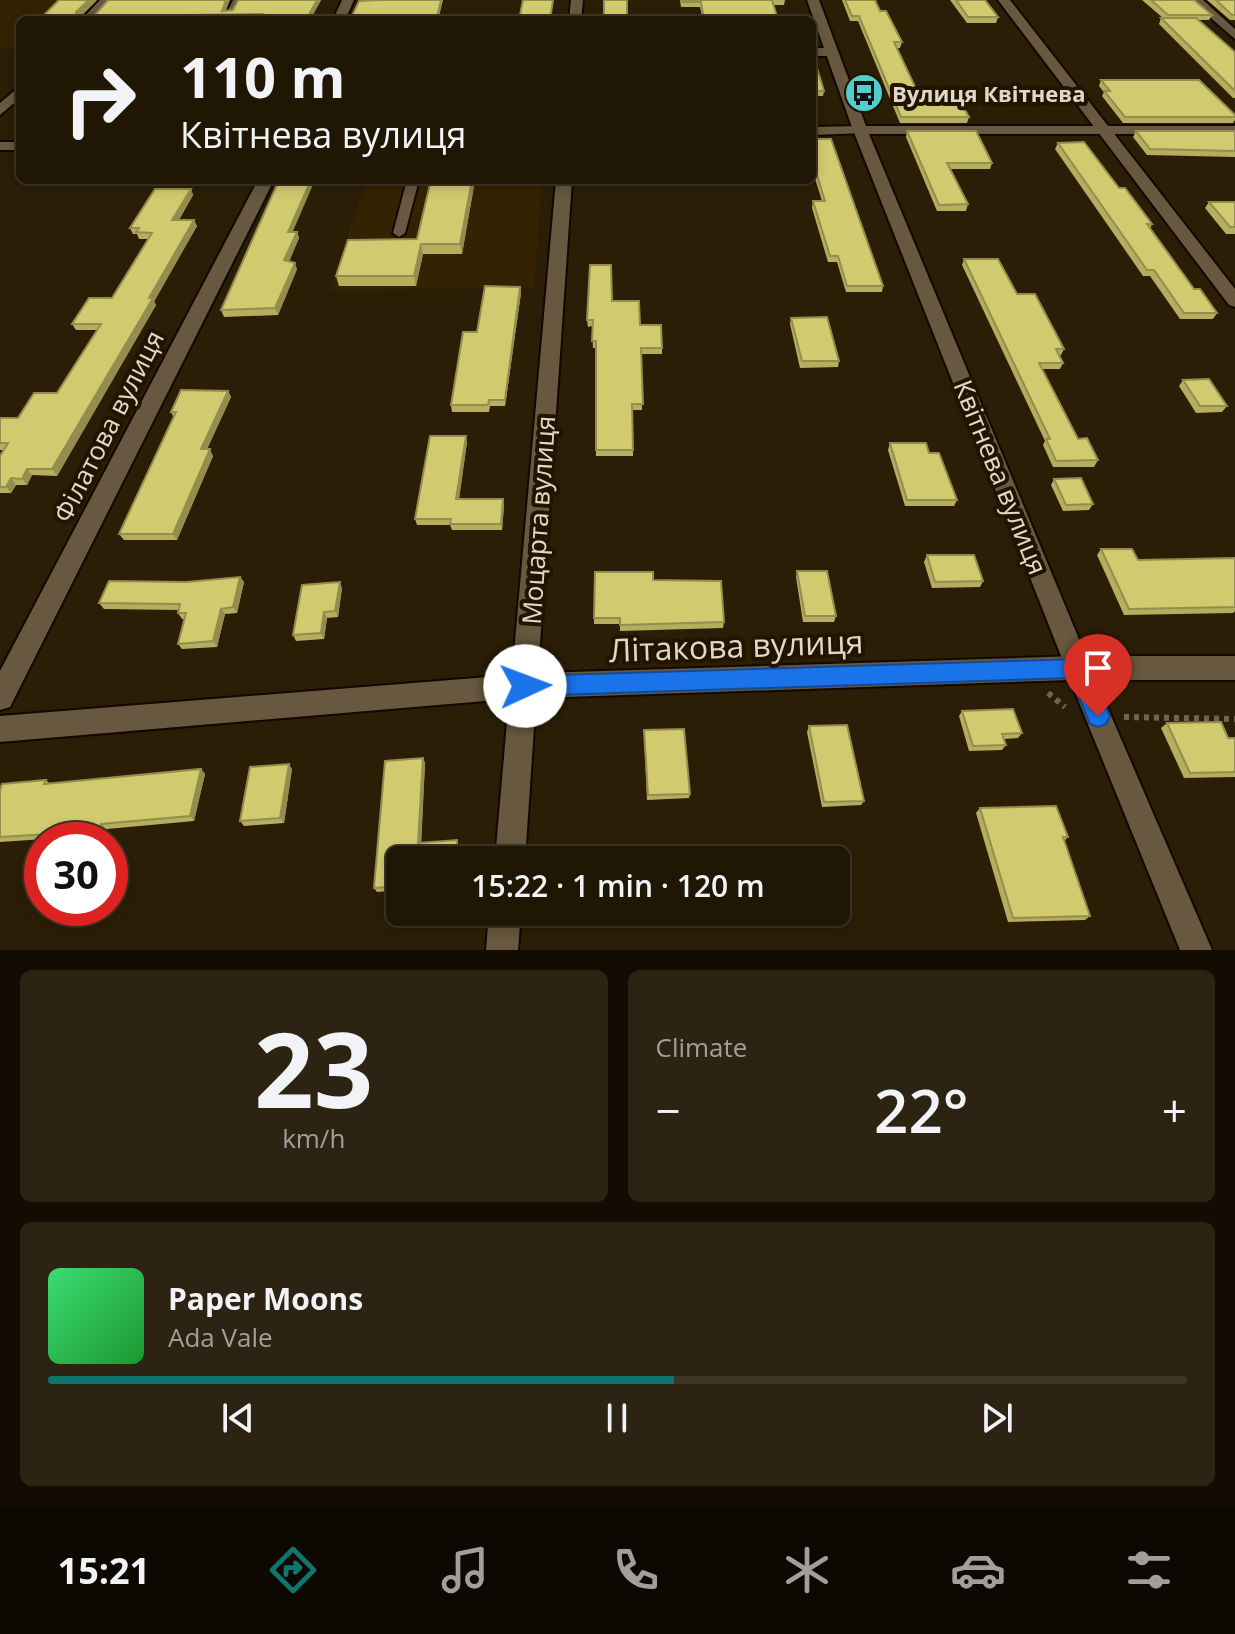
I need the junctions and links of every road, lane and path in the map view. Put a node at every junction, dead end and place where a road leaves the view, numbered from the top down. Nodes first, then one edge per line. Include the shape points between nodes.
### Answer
1 (106, 0) edge
2 (237, 0) edge
3 (813, 0) edge
4 (1004, 0) edge
5 (1196, 0) edge
6 (229, 12) edge
7 (91, 16) edge
8 (1235, 35) edge
9 (816, 52) edge
10 (832, 52) junction
11 (16, 94) edge
12 (0, 111) edge
13 (860, 130) junction
14 (1104, 130) junction
15 (1235, 130) edge
16 (816, 131) edge
17 (264, 184) edge
18 (412, 184) edge
19 (564, 184) edge
20 (399, 233) dead end
21 (1235, 301) edge
22 (1078, 668) junction
23 (1235, 668) edge
24 (525, 686) junction
25 (0, 698) edge
26 (0, 729) edge
27 (511, 846) edge
28 (504, 926) edge
29 (502, 950) edge
30 (1196, 950) edge

1 - 7 street
2 - 6 lane
3 - 10 street, Квітнева вулиця
4 - 14 street
5 - 8 street
9 - 10 street
10 - 13 street, Квітнева вулиця
11 - 12 street
13 - 14 street
13 - 16 street
13 - 22 street, Квітнева вулиця
14 - 15 street
14 - 21 street
17 - 25 street, Філатова вулиця
18 - 20 lane
19 - 24 street, Моцарта вулиця
22 - 23 street, Літакова вулиця
22 - 24 street, Літакова вулиця
22 - 30 street, Квітнева вулиця
24 - 26 street, Літакова вулиця
24 - 27 street, Моцарта вулиця
28 - 29 street

